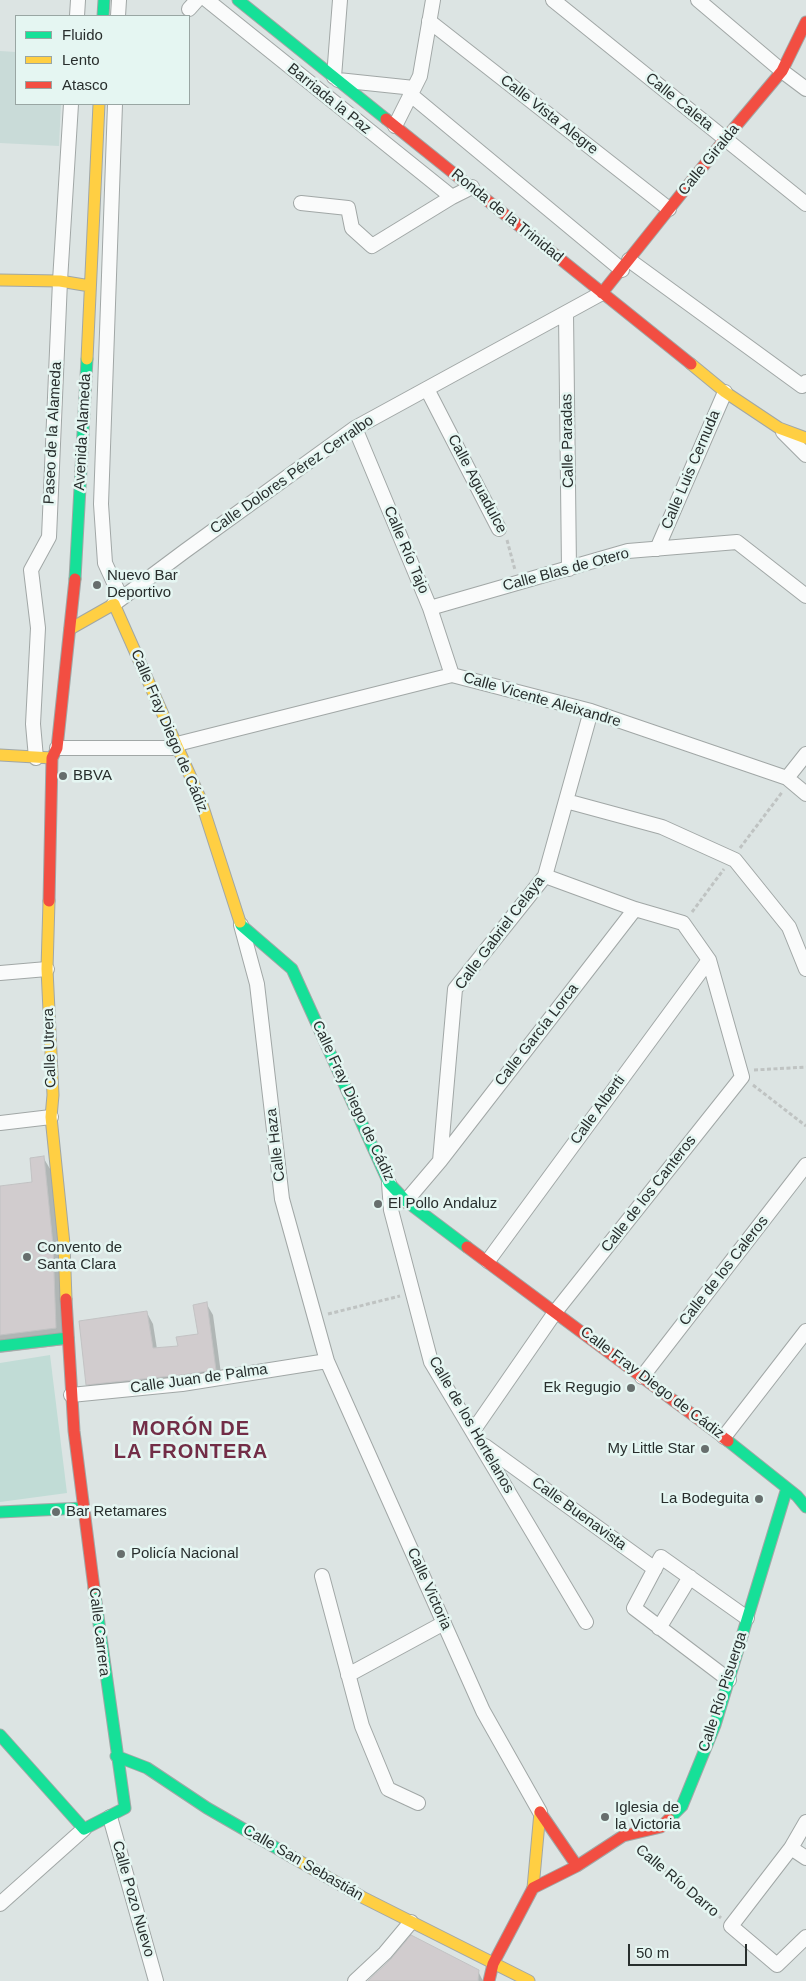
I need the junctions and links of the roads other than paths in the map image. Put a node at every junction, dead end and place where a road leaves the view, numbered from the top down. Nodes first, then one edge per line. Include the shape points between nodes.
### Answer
1 (78, 0) edge
2 (104, 0) edge
3 (119, 0) edge
4 (207, 0) edge
5 (238, 0) edge
6 (340, 0) edge
7 (433, 0) edge
8 (553, 0) edge
9 (702, 2) edge
10 (252, 5) edge
11 (76, 15) edge
12 (103, 15) edge
13 (118, 15) edge
14 (430, 21) junction
15 (806, 22) edge
16 (782, 71) junction
17 (337, 79) junction
18 (806, 89) edge
19 (413, 92) junction
20 (71, 105) edge
21 (99, 105) edge
22 (115, 105) edge
23 (395, 126) junction
24 (725, 138) junction
25 (472, 187) junction
26 (452, 197) junction
27 (300, 203) dead end
28 (806, 204) edge
29 (669, 209) junction
30 (626, 265) junction
31 (0, 280) edge
32 (60, 281) junction
33 (90, 286) junction
34 (602, 293) junction
35 (566, 313) junction
36 (806, 382) edge
37 (427, 389) junction
38 (725, 392) junction
39 (355, 428) junction
40 (779, 428) junction
41 (806, 432) edge
42 (806, 438) edge
43 (806, 454) edge
44 (499, 529) road end
45 (657, 549) junction
46 (569, 568) junction
47 (806, 596) edge
48 (118, 601) junction
49 (430, 608) junction
50 (70, 629) junction
51 (452, 675) junction
52 (591, 711) junction
53 (177, 746) junction
54 (54, 753) junction
55 (806, 754) edge
56 (0, 755) edge
57 (36, 758) junction
58 (787, 778) junction
59 (806, 794) edge
60 (566, 801) junction
61 (544, 876) junction
62 (635, 909) junction
63 (241, 925) junction
64 (709, 960) junction
65 (47, 969) junction
66 (806, 969) edge
67 (0, 973) edge
68 (51, 1118) junction
69 (0, 1123) edge
70 (440, 1161) junction
71 (806, 1164) edge
72 (389, 1183) junction
73 (406, 1201) junction
74 (488, 1261) junction
75 (556, 1311) junction
76 (806, 1331) edge
77 (68, 1338) junction
78 (0, 1346) edge
79 (327, 1361) junction
80 (642, 1376) junction
81 (71, 1395) junction
82 (476, 1436) junction
83 (724, 1437) junction
84 (787, 1488) junction
85 (806, 1507) edge
86 (83, 1508) junction
87 (0, 1512) edge
88 (655, 1569) junction
89 (322, 1576) dead end
90 (690, 1578) junction
91 (747, 1618) junction
92 (586, 1622) dead end
93 (444, 1623) junction
94 (659, 1628) junction
95 (348, 1675) junction
96 (729, 1680) junction
97 (0, 1735) edge
98 (116, 1756) junction
99 (418, 1803) dead end
100 (540, 1812) junction
101 (110, 1817) junction
102 (806, 1822) edge
103 (84, 1829) junction
104 (791, 1848) junction
105 (806, 1858) edge
106 (577, 1866) junction
107 (534, 1888) junction
108 (0, 1904) edge
109 (411, 1922) junction
110 (806, 1937) edge
111 (493, 1964) junction
112 (156, 1981) edge
113 (355, 1981) edge
114 (489, 1981) edge
115 (529, 1981) edge

1 - 11 street
2 - 12 street
3 - 13 street
4 - 26 street, Barriada la Paz
5 - 10 street, Ronda de la Trinidad
6 - 17 street
7 - 14 street
8 - 24 street, Calle Caleta
9 - 16 street
10 - 17 street, Ronda de la Trinidad
14 - 19 street via 420,76
14 - 29 street, Calle Vista Alegre
15 - 16 street, Calle Giralda
16 - 18 street
16 - 24 street, Calle Giralda
17 - 19 street
17 - 23 street, Ronda de la Trinidad
19 - 23 street
19 - 30 street, Ronda de la Trinidad
20 - 32 street, Paseo de la Alameda
21 - 33 street, Avenida Alameda
22 - 48 street via 101,504 106,563
23 - 25 street, Ronda de la Trinidad
24 - 28 street, Calle Caleta
24 - 29 street, Calle Giralda
25 - 26 street
25 - 34 street, Ronda de la Trinidad
26 - 27 street via 372,246 352,228 348,208
29 - 30 street, Calle Giralda
30 - 34 street, Calle Giralda
30 - 36 street, Ronda de la Trinidad via 802,386
31 - 32 street
32 - 33 street
32 - 57 street, Paseo de la Alameda via 49,537 31,570 38,628 33,724
33 - 50 street, Avenida Alameda via 77,556
34 - 35 street, Calle Dolores Pérez Cerralbo
34 - 38 street, Ronda de la Trinidad
35 - 37 street, Calle Dolores Pérez Cerralbo
35 - 46 street, Calle Paradas
37 - 39 street, Calle Dolores Pérez Cerralbo
37 - 44 street, Calle Aguadulce
38 - 40 street, Ronda de la Trinidad
38 - 45 street, Calle Luis Cernuda
39 - 48 street, Calle Dolores Pérez Cerralbo
39 - 49 street, Calle Río Tajo
40 - 41 street, Ronda de la Trinidad
40 - 42 street, Ronda de la Trinidad
40 - 43 street
45 - 46 street, Calle Blas de Otero via 628,551
45 - 47 street, Calle Blas de Otero via 737,542
46 - 49 street, Calle Blas de Otero
48 - 50 street, Calle Dolores Pérez Cerralbo
48 - 53 street, Calle Fray Diego de Cádiz
49 - 51 street, Calle Río Tajo
50 - 54 street, Avenida Alameda
51 - 52 street, Calle Vicente Aleixandre
51 - 53 street, Calle Vicente Aleixandre
52 - 58 street, Calle Vicente Aleixandre
52 - 60 street, Calle Gabriel Celaya
53 - 54 street, Calle Vicente Aleixandre
53 - 63 street, Calle Fray Diego de Cádiz via 200,798
54 - 57 street
54 - 65 street, Calle Utrera
55 - 58 street
56 - 57 street
58 - 59 street
60 - 61 street, Calle Gabriel Celaya
60 - 66 street via 662,827 735,860 789,927
61 - 62 street
61 - 70 street, Calle Gabriel Celaya via 455,989
62 - 64 street via 684,923
62 - 70 street, Calle García Lorca
63 - 72 street, Calle Fray Diego de Cádiz via 292,969
63 - 79 street, Calle Haza via 257,984 282,1199
64 - 74 street, Calle Alberti
64 - 75 street, Calle de los Canteros via 741,1074
65 - 67 street
65 - 68 street, Calle Utrera
68 - 69 street
68 - 77 street, Calle Utrera via 64,1244
70 - 73 street, Calle García Lorca
71 - 80 street, Calle de los Caleros
72 - 73 street, Calle Fray Diego de Cádiz
72 - 82 street, Calle de los Hortelanos via 391,1210 431,1362
73 - 74 street, Calle Fray Diego de Cádiz
74 - 75 street, Calle Fray Diego de Cádiz
75 - 80 street, Calle Fray Diego de Cádiz
75 - 82 street, Calle de los Canteros
76 - 83 street
77 - 78 street
77 - 81 street, Calle Carrera
79 - 81 street, Calle Juan de Palma via 182,1384
79 - 93 street, Calle Victoria
80 - 83 street, Calle Fray Diego de Cádiz
81 - 86 street, Calle Carrera
82 - 88 street, Calle Buenavista
82 - 92 street, Calle de los Hortelanos
83 - 84 street, Calle Fray Diego de Cádiz
84 - 85 street, Calle Fray Diego de Cádiz
84 - 91 street, Calle Río Pisuerga
86 - 87 street
86 - 98 street, Calle Carrera
88 - 90 street via 661,1557
88 - 94 street via 634,1608
89 - 95 street
90 - 91 street
90 - 94 street
91 - 96 street, Calle Río Pisuerga
93 - 95 street
93 - 100 street, Calle Victoria via 483,1711
94 - 96 street
95 - 99 street via 362,1726 388,1789
96 - 106 street, Calle Río Pisuerga via 715,1725 682,1806 660,1827 623,1836
97 - 103 street
98 - 101 street, Calle Carrera via 124,1808
98 - 109 street, Calle San Sebastián via 147,1768 261,1840
100 - 106 street
100 - 107 street
101 - 103 street
101 - 112 street, Calle Pozo Nuevo
102 - 104 street
103 - 108 street
104 - 105 street
104 - 110 street, Calle Río Darro via 731,1926 776,1965
106 - 107 street, Calle Río Pisuerga
107 - 111 street
109 - 111 street, Calle San Sebastián
109 - 113 street
111 - 114 street
111 - 115 street, Calle San Sebastián

